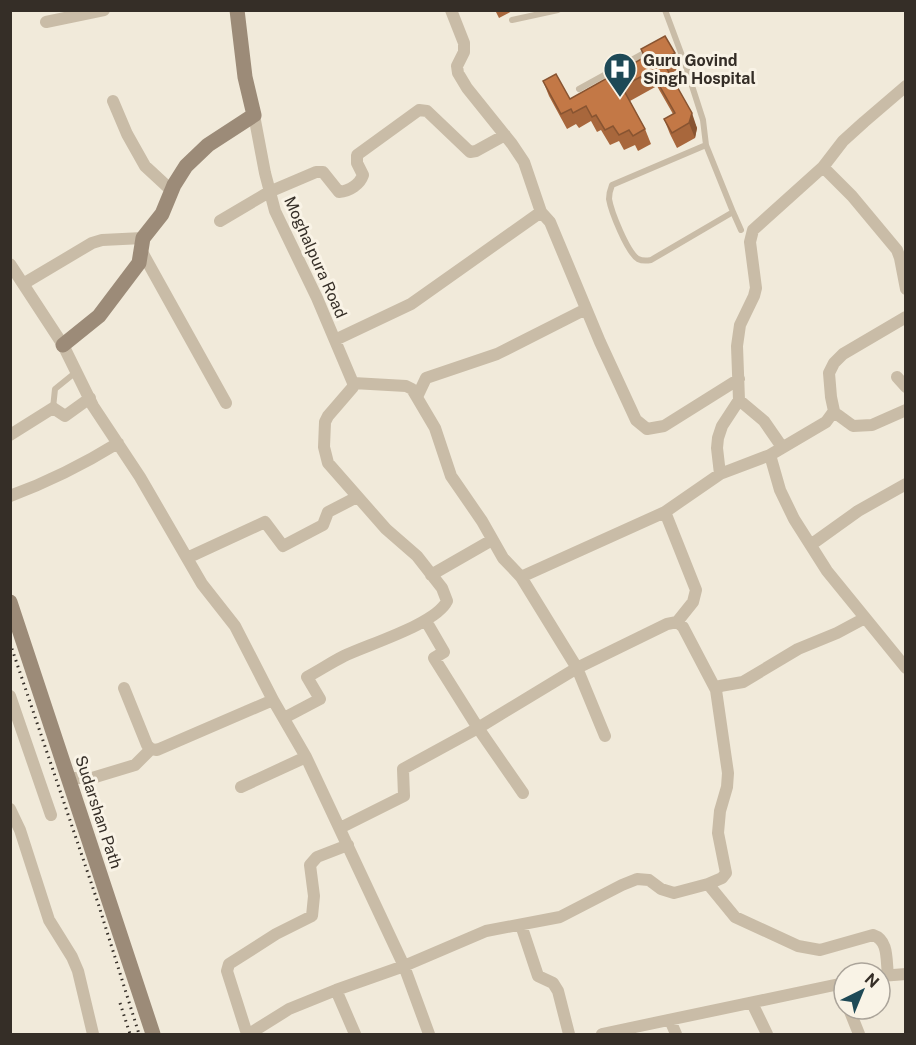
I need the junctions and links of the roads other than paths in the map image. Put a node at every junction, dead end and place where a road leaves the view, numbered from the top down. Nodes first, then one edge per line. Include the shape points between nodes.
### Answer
1 (104, 10) edge
2 (237, 10) edge
3 (451, 10) edge
4 (558, 10) edge
5 (665, 10) edge
6 (513, 20) dead end
7 (46, 22) dead end
8 (674, 36) junction
9 (665, 42) edge
10 (655, 47) edge
11 (906, 86) edge
12 (579, 90) dead end
13 (113, 101) dead end
14 (254, 115) junction
15 (504, 135) junction
16 (706, 145) junction
17 (823, 167) junction
18 (172, 192) junction
19 (269, 192) junction
20 (541, 212) junction
21 (733, 212) junction
22 (220, 221) dead end
23 (741, 230) dead end
24 (142, 245) junction
25 (10, 264) edge
26 (23, 284) junction
27 (906, 289) edge
28 (586, 309) junction
29 (906, 317) edge
30 (335, 340) junction
31 (63, 345) junction
32 (76, 372) junction
33 (351, 379) junction
34 (739, 380) junction
35 (417, 397) junction
36 (90, 398) junction
37 (740, 400) junction
38 (226, 403) dead end
39 (54, 408) junction
40 (906, 410) edge
41 (838, 415) dead end
42 (10, 435) edge
43 (117, 443) junction
44 (782, 447) junction
45 (770, 455) junction
46 (720, 474) junction
47 (906, 484) edge
48 (10, 496) edge
49 (357, 497) junction
50 (665, 512) junction
51 (492, 540) junction
52 (812, 544) junction
53 (187, 558) junction
54 (431, 575) junction
55 (521, 577) junction
56 (10, 602) edge
57 (865, 618) junction
58 (426, 621) junction
59 (677, 622) junction
60 (578, 668) junction
61 (906, 668) edge
62 (124, 688) dead end
63 (716, 690) junction
64 (10, 696) edge
65 (273, 700) junction
66 (284, 718) junction
67 (478, 728) junction
68 (605, 736) dead end
69 (151, 749) junction
70 (306, 757) junction
71 (69, 778) junction
72 (242, 787) dead end
73 (523, 793) dead end
74 (10, 809) edge
75 (51, 815) dead end
76 (340, 828) junction
77 (348, 845) junction
78 (708, 884) junction
79 (521, 925) junction
80 (884, 961) edge
81 (404, 966) junction
82 (832, 988) edge
83 (336, 990) junction
84 (752, 1003) junction
85 (670, 1020) junction
86 (93, 1035) edge
87 (153, 1035) edge
88 (248, 1035) edge
89 (355, 1035) edge
90 (429, 1035) edge
91 (569, 1035) edge
92 (602, 1035) edge
93 (676, 1035) edge
94 (767, 1035) edge

1 - 7 street
2 - 14 main road
3 - 15 street via 464,42 458,73
4 - 6 lane
5 - 8 lane
8 - 9 lane
8 - 16 lane via 703,120
10 - 12 lane
11 - 17 street via 843,141
13 - 18 street via 145,166
14 - 18 main road via 199,152
14 - 19 street, Moghalpura Road
15 - 19 street via 470,152 427,111 419,110 357,155 363,175 360,182 345,191 339,192 323,172 316,172
15 - 20 street via 527,168
16 - 21 lane
16 - 21 lane via 612,185 609,200 632,253 646,261
17 - 27 street via 897,250
17 - 34 street via 753,230 750,242 756,288 740,325 736,346
18 - 24 main road
19 - 22 street
19 - 30 street, Moghalpura Road
20 - 28 street via 550,222
20 - 30 street via 411,304
21 - 23 lane
24 - 26 street via 102,240 92,243
24 - 31 main road via 139,263 99,316
24 - 38 street
25 - 26 street
26 - 31 street
28 - 34 street via 636,420 647,429 664,426
28 - 35 street via 497,354 426,378
29 - 44 street via 834,363 829,373 832,416
30 - 33 street, Moghalpura Road
31 - 32 street
32 - 36 street
32 - 39 lane via 55,389
33 - 35 street via 406,386
33 - 49 street via 353,387 325,422 324,447 328,463
34 - 37 street
35 - 51 street via 435,428 452,476
36 - 39 street via 64,416
36 - 43 street
37 - 44 street via 764,421
37 - 46 street via 718,438
39 - 42 street
40 - 41 street via 872,425 853,426
43 - 48 street via 92,459
43 - 53 street
44 - 45 street
45 - 46 street
45 - 52 street via 787,506
46 - 50 street
47 - 52 street via 858,511
49 - 53 street via 328,512 323,525 283,546 265,522
49 - 54 street
50 - 55 street
50 - 59 street via 696,590 693,602
51 - 54 street
51 - 55 street
52 - 57 street via 827,571
53 - 65 street via 234,626
54 - 58 street via 447,601
55 - 60 street
56 - 71 main road, Sudarshan Path
57 - 61 street
57 - 63 street via 798,649 743,682
58 - 66 street via 307,677 320,699
58 - 67 street via 444,652 434,658
59 - 60 street
59 - 63 street
60 - 67 street
60 - 68 street
62 - 69 street
63 - 78 street via 728,773 718,833 726,873
64 - 75 street
65 - 66 street
65 - 69 street via 169,746
66 - 70 street
67 - 73 street
67 - 76 street via 404,769 404,796
69 - 71 street via 135,765 92,778
70 - 72 street
70 - 76 street
71 - 87 main road, Sudarshan Path
74 - 86 street via 49,920 78,971
76 - 77 street
77 - 81 street
77 - 88 street via 317,857 310,866 312,916 229,964 227,971
78 - 79 street via 674,892 660,889 649,880 637,879 560,916
78 - 80 street via 735,918 798,946 820,950 873,935 885,947
79 - 81 street via 486,931
79 - 91 street via 538,976 553,982 558,991
81 - 83 street
81 - 90 street
82 - 84 street
83 - 88 street via 289,1009
83 - 89 street
84 - 85 street
84 - 94 street
85 - 92 street
85 - 93 street

